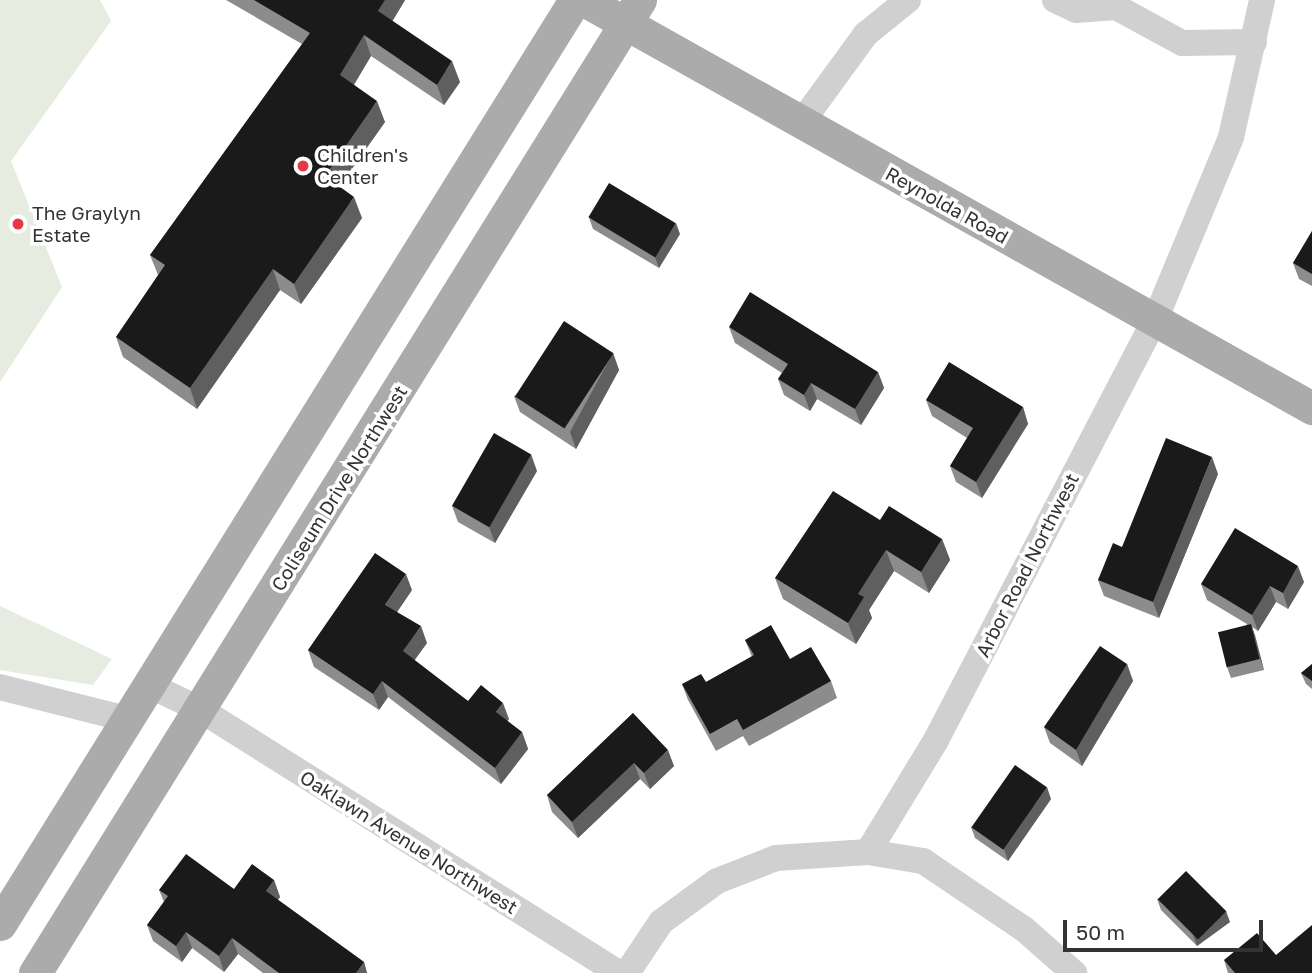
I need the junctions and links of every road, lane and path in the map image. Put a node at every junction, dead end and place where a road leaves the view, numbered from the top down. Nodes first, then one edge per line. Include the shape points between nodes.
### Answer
1 (575, 0) edge
2 (584, 0) edge
3 (908, 0) edge
4 (1055, 0) edge
5 (1262, 0) edge
6 (632, 12) edge
7 (1254, 43) junction
8 (801, 123) junction
9 (1155, 320) junction
10 (1312, 408) edge
11 (151, 686) junction
12 (0, 687) edge
13 (201, 710) junction
14 (130, 720) junction
15 (868, 852) junction
16 (0, 924) edge
17 (35, 973) edge
18 (618, 973) edge
19 (627, 973) edge
20 (1074, 973) edge

1 - 11 main road
2 - 6 main road, Reynolda Road
3 - 8 street via 866,34
4 - 7 street via 1076,10 1116,7 1182,43
5 - 7 street, Arbor Road Northwest
6 - 8 main road, Reynolda Road
6 - 13 main road, Coliseum Drive Northwest
7 - 9 street, Arbor Road Northwest via 1231,137
8 - 9 main road, Reynolda Road
9 - 10 main road, Reynolda Road
9 - 15 street, Arbor Road Northwest via 935,742
11 - 13 street, Oaklawn Avenue Northwest
11 - 14 main road
12 - 14 street
13 - 17 main road, Coliseum Drive Northwest
13 - 18 street, Oaklawn Avenue Northwest
14 - 16 main road
15 - 19 street via 776,858 717,881 661,922
15 - 20 street via 923,861 1015,921

